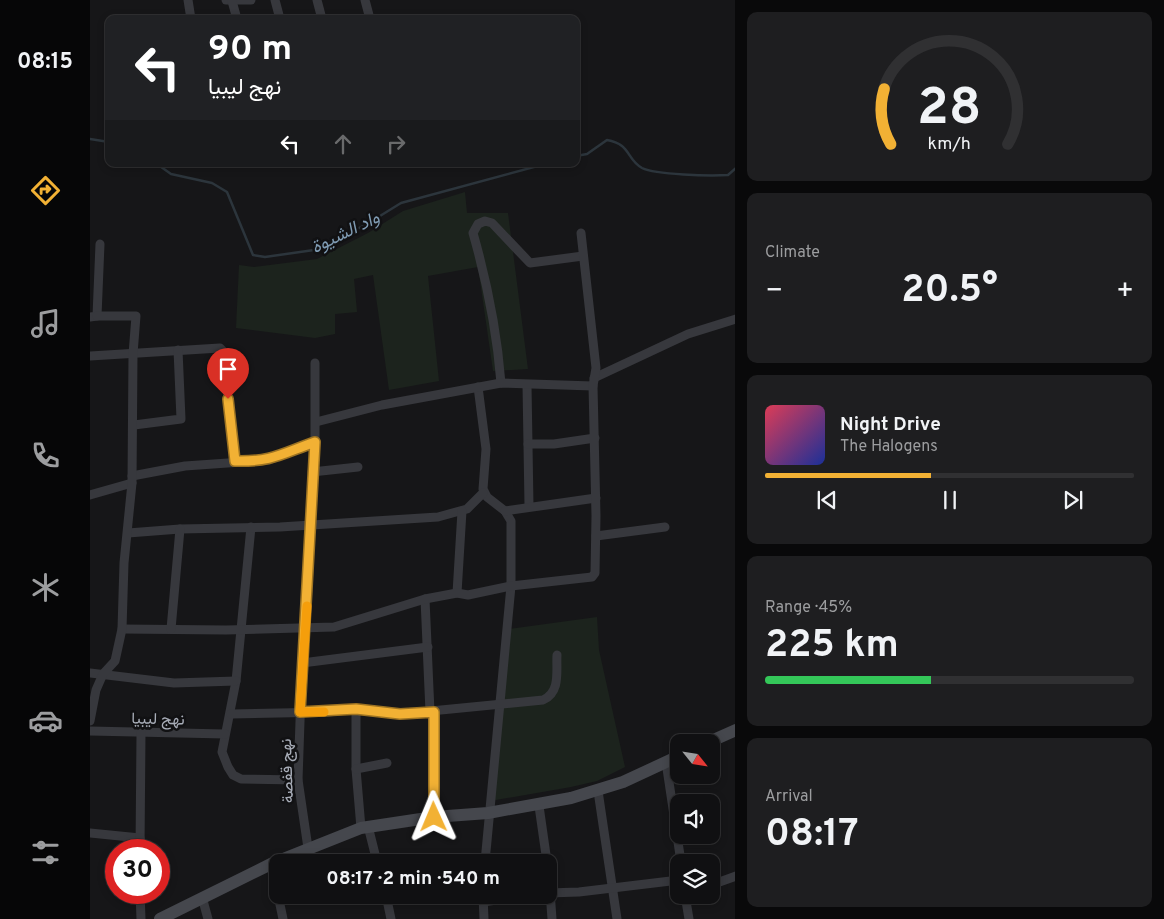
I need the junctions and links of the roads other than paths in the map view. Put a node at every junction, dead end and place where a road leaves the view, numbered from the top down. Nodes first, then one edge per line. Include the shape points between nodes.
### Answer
1 (188, 0) edge
2 (250, 0) edge
3 (275, 0) edge
4 (317, 0) edge
5 (365, 0) edge
6 (229, 1) edge
7 (190, 15) edge
8 (235, 15) edge
9 (279, 15) edge
10 (321, 15) edge
11 (369, 15) edge
12 (581, 234) dead end
13 (100, 244) dead end
14 (583, 256) junction
15 (93, 317) edge
16 (735, 319) edge
17 (178, 350) junction
18 (133, 354) junction
19 (90, 356) edge
20 (315, 363) dead end
21 (594, 382) junction
22 (501, 383) junction
23 (527, 385) junction
24 (478, 387) junction
25 (316, 422) junction
26 (134, 425) junction
27 (595, 438) junction
28 (315, 442) junction
29 (528, 444) junction
30 (235, 461) junction
31 (358, 467) dead end
32 (312, 472) junction
33 (132, 479) junction
34 (484, 493) junction
35 (90, 495) edge
36 (596, 498) junction
37 (529, 506) junction
38 (462, 511) junction
39 (505, 511) junction
40 (310, 526) junction
41 (252, 527) junction
42 (664, 527) dead end
43 (180, 529) junction
44 (128, 533) junction
45 (596, 536) junction
46 (510, 586) junction
47 (457, 593) junction
48 (425, 599) junction
49 (122, 629) junction
50 (171, 629) junction
51 (242, 629) junction
52 (306, 629) junction
53 (428, 647) junction
54 (557, 654) dead end
55 (302, 663) junction
56 (90, 673) edge
57 (104, 674) junction
58 (236, 681) junction
59 (498, 706) junction
60 (356, 709) junction
61 (300, 712) junction
62 (432, 712) junction
63 (231, 714) junction
64 (90, 722) edge
65 (735, 730) edge
66 (90, 731) edge
67 (141, 734) junction
68 (224, 734) junction
69 (720, 737) edge
70 (670, 760) edge
71 (666, 762) junction
72 (386, 763) dead end
73 (356, 769) junction
74 (298, 780) junction
75 (598, 791) junction
76 (538, 806) junction
77 (488, 813) junction
78 (434, 817) junction
79 (365, 827) junction
80 (90, 833) edge
81 (140, 838) joint
82 (308, 848) junction
83 (293, 854) edge
84 (374, 854) edge
85 (485, 854) edge
86 (546, 854) edge
87 (679, 854) edge
88 (269, 864) edge
89 (735, 876) edge
90 (670, 881) edge
91 (720, 882) edge
92 (612, 886) junction
93 (557, 893) edge
94 (202, 897) junction
95 (140, 904) edge
96 (280, 904) edge
97 (388, 904) edge
98 (483, 904) edge
99 (550, 904) edge
100 (686, 904) edge
101 (174, 916) edge
102 (141, 919) edge
103 (160, 919) edge
104 (208, 919) edge
105 (283, 919) edge
106 (391, 919) edge
107 (484, 919) edge
108 (552, 919) edge
109 (617, 919) edge
110 (689, 919) edge

1 - 7 street
2 - 6 street
3 - 9 street
4 - 10 street
5 - 11 street
6 - 8 street
12 - 14 street
13 - 15 street
14 - 21 street via 596,368
14 - 22 street via 530,263 492,223 485,221 475,228 499,353
15 - 18 street via 136,316
16 - 21 street via 688,334
17 - 18 street
17 - 26 street via 181,419
17 - 30 street via 216,347 223,351
18 - 19 street
18 - 26 street
20 - 25 street, نهج قفصة
21 - 23 street
21 - 27 street
22 - 23 street
22 - 24 street
23 - 29 street
24 - 25 street via 382,405
24 - 34 street via 486,449
25 - 28 street, نهج قفصة
26 - 33 street
27 - 29 street
27 - 36 street
28 - 30 street via 258,462
28 - 32 street, نهج قفصة
29 - 37 street
30 - 33 street via 185,466
31 - 32 street
32 - 40 street, نهج قفصة
33 - 35 street
33 - 44 street
34 - 38 street
34 - 39 street
36 - 37 street
36 - 45 street
37 - 39 street
38 - 40 street via 428,518
38 - 47 street
39 - 46 street via 511,521
40 - 41 street
40 - 52 street, نهج قفصة
41 - 43 street
41 - 51 street
42 - 45 street
43 - 44 street
43 - 50 street
44 - 49 street
45 - 46 street via 595,573 592,577
46 - 47 street via 468,595
46 - 59 street
47 - 48 street
48 - 52 street via 337,626
48 - 53 street
49 - 50 street
49 - 57 street via 114,661
50 - 51 street
51 - 52 street
51 - 58 street
52 - 55 street, نهج قفصة
53 - 55 street
53 - 62 street
54 - 59 street via 556,686 548,698
55 - 61 street, نهج قفصة
56 - 57 street
57 - 58 street via 174,683
57 - 64 street via 96,690
58 - 63 street
59 - 62 street
59 - 77 street
60 - 61 street
60 - 62 street via 400,714
60 - 73 street
61 - 63 street
61 - 74 street, نهج قفصة
62 - 78 street
63 - 68 street
65 - 69 main road
66 - 67 street, نهج ليبيا
67 - 68 street, نهج ليبيا
67 - 81 street
68 - 74 street via 222,752 233,775 241,779
70 - 71 main road
71 - 75 main road
71 - 87 street
72 - 73 street
73 - 79 street
74 - 82 street, نهج قفصة
75 - 76 main road
75 - 92 street
76 - 77 main road
76 - 86 street
77 - 78 main road
77 - 85 street
78 - 79 main road
79 - 82 main road
79 - 84 street
80 - 81 street
82 - 83 main road
88 - 94 main road
89 - 91 street
90 - 92 street
92 - 93 street
92 - 109 street
94 - 101 main road
94 - 104 street
95 - 102 street
96 - 105 street
97 - 106 street
98 - 107 street
99 - 108 street
100 - 110 street
101 - 103 main road

